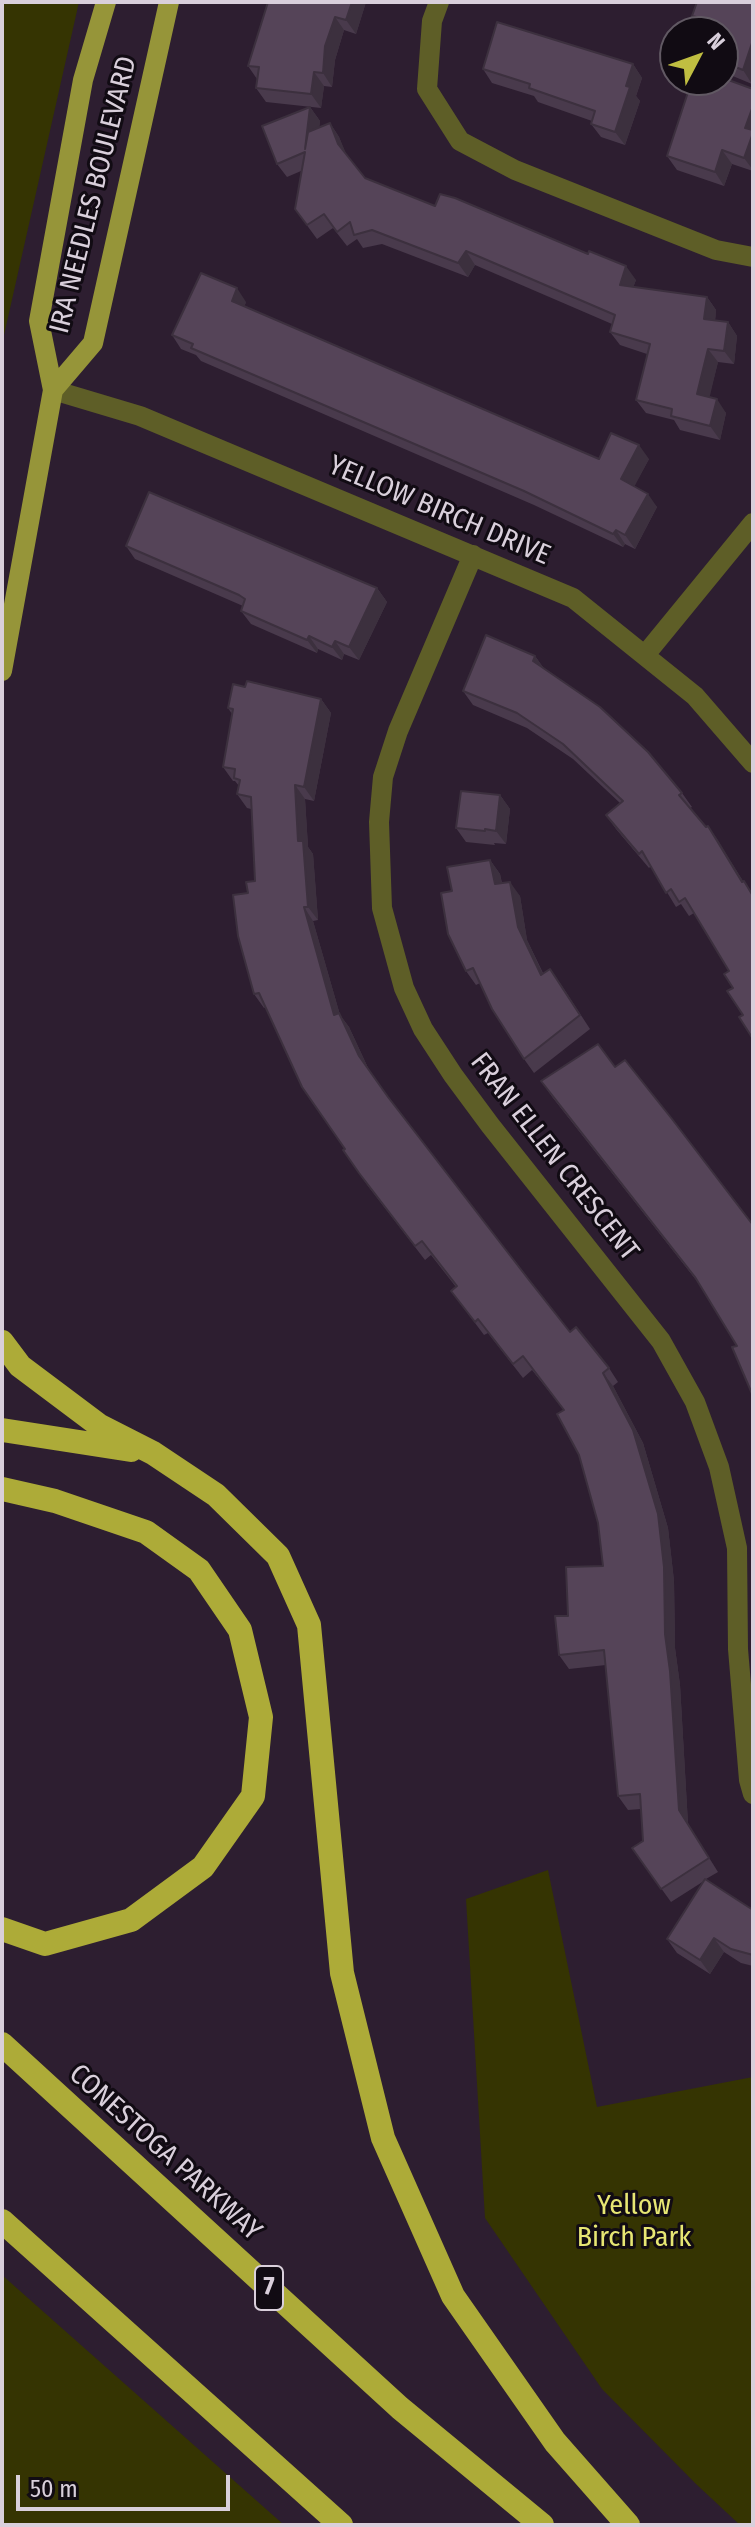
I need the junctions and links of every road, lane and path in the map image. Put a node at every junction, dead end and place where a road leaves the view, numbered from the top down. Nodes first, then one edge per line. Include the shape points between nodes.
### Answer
1 (106, 2) edge
2 (169, 2) edge
3 (439, 2) edge
4 (753, 257) edge
5 (53, 390) junction
6 (753, 523) edge
7 (473, 555) junction
8 (645, 655) junction
9 (2, 671) edge
10 (753, 763) edge
11 (2, 1342) edge
12 (2, 1430) edge
13 (153, 1453) junction
14 (2, 1489) edge
15 (753, 1794) edge
16 (2, 1929) edge
17 (2, 2044) edge
18 (2, 2221) edge
19 (341, 2525) edge
20 (542, 2525) edge
21 (628, 2525) edge

1 - 5 main road, IRA NEEDLES BOULEVARD via 83,80 39,321
2 - 5 main road, IRA NEEDLES BOULEVARD via 93,343
3 - 4 street via 432,21 427,89 460,141 515,170 716,250
5 - 7 street, YELLOW BIRCH DRIVE via 140,416
5 - 9 main road, IRA NEEDLES BOULEVARD
6 - 8 street
7 - 8 street, YELLOW BIRCH DRIVE via 573,598
7 - 15 street, FRAN ELLEN CRESCENT via 383,777 382,908 404,988 423,1029 490,1125 661,1341 695,1402 719,1467 737,1548 738,1649
8 - 10 street, YELLOW BIRCH DRIVE via 695,696
11 - 13 highway via 20,1366 88,1418
12 - 13 highway
13 - 21 highway via 216,1495 278,1556 309,1625 342,1973 383,2138 453,2296 555,2442
14 - 16 highway via 146,1532 199,1570 240,1630 261,1717 253,1796 203,1867 131,1920 45,1944
17 - 20 highway, CONESTOGA PARKWAY / 7 via 400,2408
18 - 19 highway

